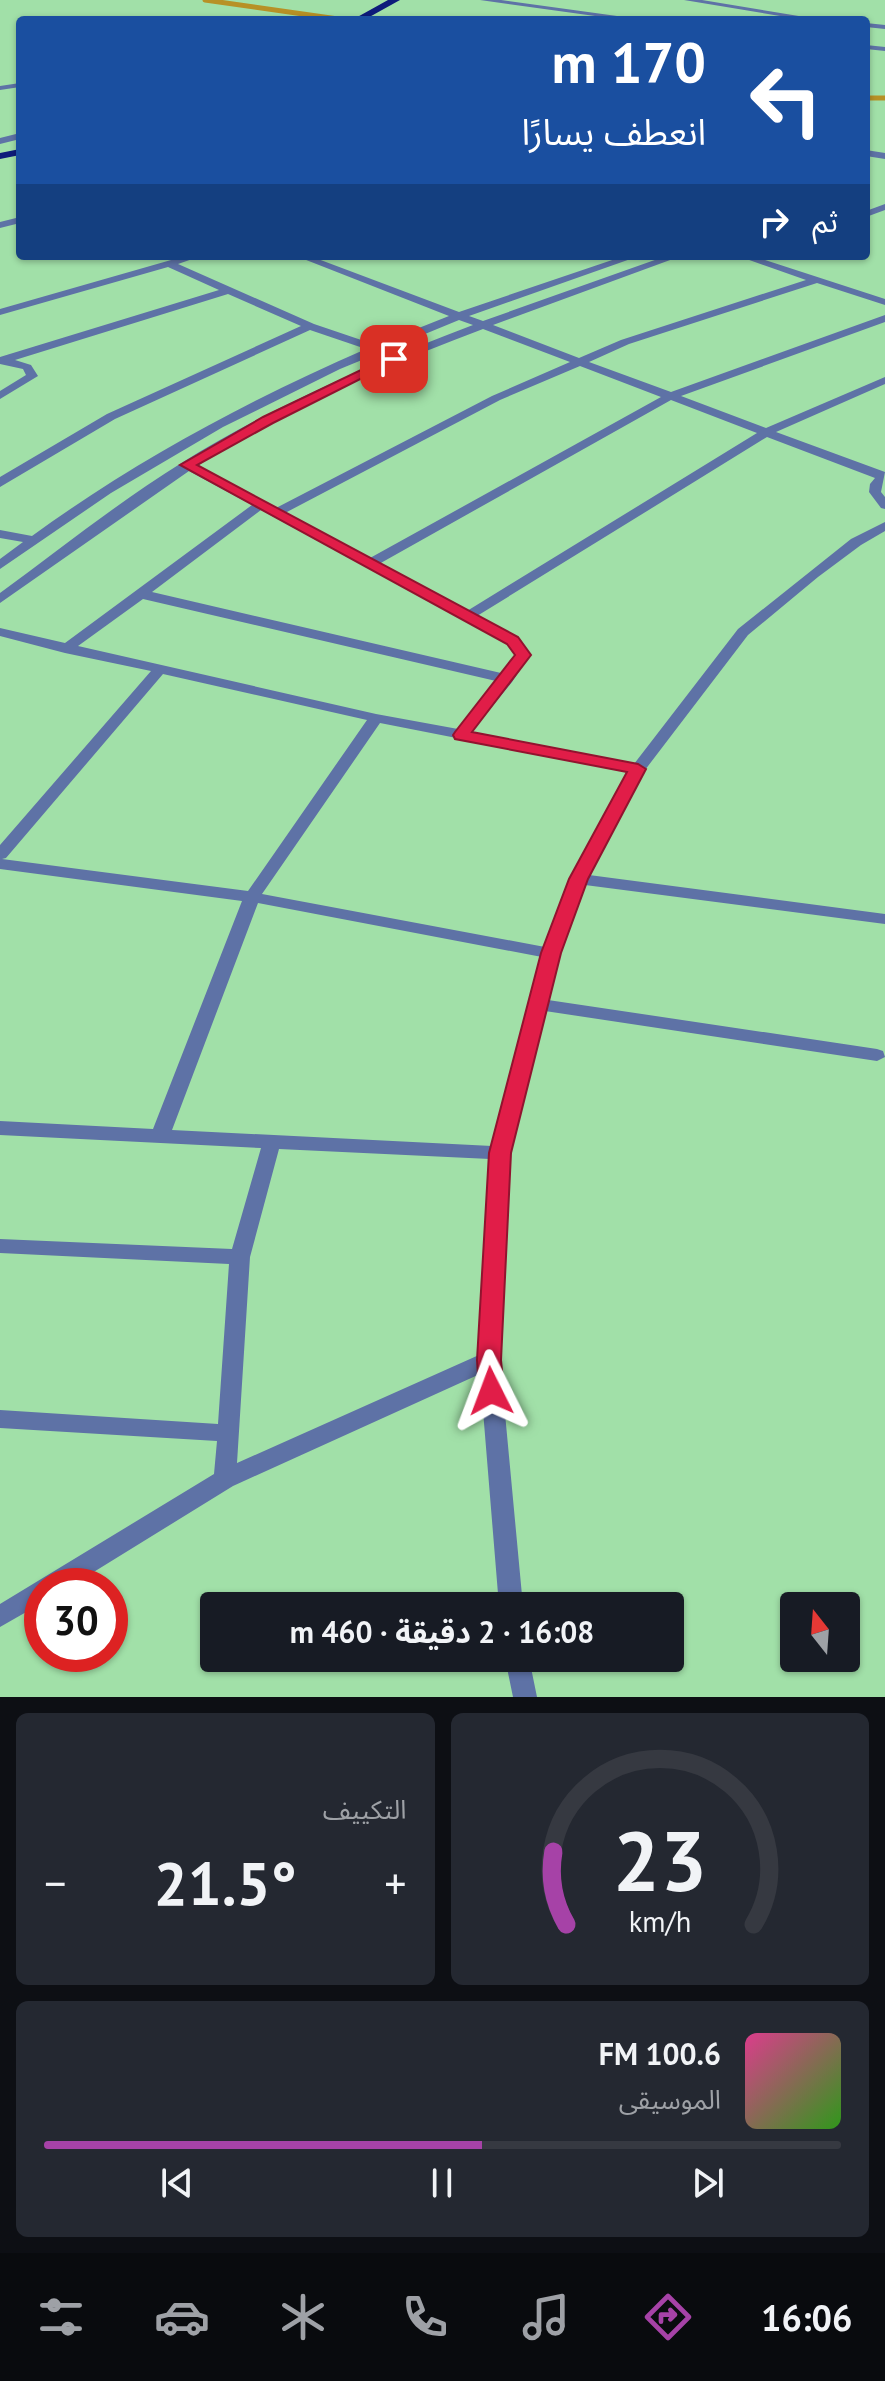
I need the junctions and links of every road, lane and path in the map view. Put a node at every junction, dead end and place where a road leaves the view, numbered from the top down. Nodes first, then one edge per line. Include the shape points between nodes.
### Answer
1 (395, 0) edge
2 (484, 0) edge
3 (688, 0) edge
4 (791, 9) dead end
5 (365, 16) edge
6 (610, 16) edge
7 (787, 16) edge
8 (797, 16) edge
9 (182, 260) edge
10 (311, 260) edge
11 (622, 260) edge
12 (665, 260) edge
13 (760, 260) edge
14 (169, 264) junction
15 (816, 280) junction
16 (230, 290) junction
17 (885, 302) edge
18 (0, 312) edge
19 (456, 317) junction
20 (885, 318) edge
21 (310, 326) junction
22 (480, 326) junction
23 (376, 349) junction
24 (3, 360) edge
25 (578, 363) junction
26 (885, 380) edge
27 (0, 396) edge
28 (669, 397) junction
29 (765, 433) junction
30 (187, 465) junction
31 (884, 476) edge
32 (0, 483) edge
33 (261, 504) junction
34 (885, 505) edge
35 (276, 513) junction
36 (885, 526) edge
37 (0, 534) edge
38 (33, 540) junction
39 (371, 563) junction
40 (0, 565) edge
41 (141, 594) junction
42 (0, 599) edge
43 (469, 615) junction
44 (0, 632) edge
45 (65, 649) junction
46 (158, 671) junction
47 (507, 679) junction
48 (376, 718) junction
49 (461, 735) junction
50 (638, 769) junction
51 (0, 855) edge
52 (0, 864) edge
53 (579, 879) junction
54 (252, 897) junction
55 (885, 919) edge
56 (551, 953) junction
57 (536, 1004) junction
58 (877, 1055) dead end
59 (0, 1128) edge
60 (160, 1136) junction
61 (272, 1141) junction
62 (500, 1153) junction
63 (0, 1246) edge
64 (240, 1257) junction
65 (489, 1360) junction
66 (0, 1419) edge
67 (227, 1433) junction
68 (225, 1479) junction
69 (80, 1568) edge
70 (510, 1592) edge
71 (24, 1602) edge
72 (0, 1617) edge
73 (520, 1672) edge
74 (525, 1697) edge

1 - 5 main road
2 - 6 street
3 - 7 street
4 - 8 street
9 - 14 street
10 - 19 street
11 - 19 street
12 - 22 street
13 - 15 street
14 - 16 street
14 - 18 street
15 - 17 street
15 - 25 street via 625,342
16 - 21 street
16 - 24 street
19 - 22 street
19 - 23 street
20 - 28 street
21 - 23 street
21 - 32 street via 180,382
22 - 25 street
22 - 30 street via 311,398
23 - 38 street via 219,426
24 - 27 street via 27,367 32,376
25 - 28 street
25 - 35 street via 496,398
26 - 29 street
28 - 29 street
28 - 39 street
29 - 31 street
29 - 43 street
30 - 33 street
30 - 42 street
31 - 34 street via 875,492
33 - 35 street
33 - 41 street
35 - 39 street
36 - 50 street via 813,574 743,632
37 - 38 street
38 - 40 street
39 - 43 street
41 - 45 street
41 - 47 street
43 - 47 street via 521,650
44 - 45 street
45 - 46 street
46 - 48 street
46 - 51 street
47 - 49 street
48 - 49 street
48 - 54 street
49 - 50 street
50 - 53 street
52 - 54 street
53 - 55 street
53 - 56 street
54 - 56 street
54 - 60 street
56 - 57 street
57 - 58 street
57 - 62 street
59 - 60 street
60 - 61 street
61 - 62 street
61 - 64 street
62 - 65 street
63 - 64 street
64 - 67 street
65 - 68 street
65 - 70 street
66 - 67 street
67 - 68 street
68 - 69 street
71 - 72 street
73 - 74 street

